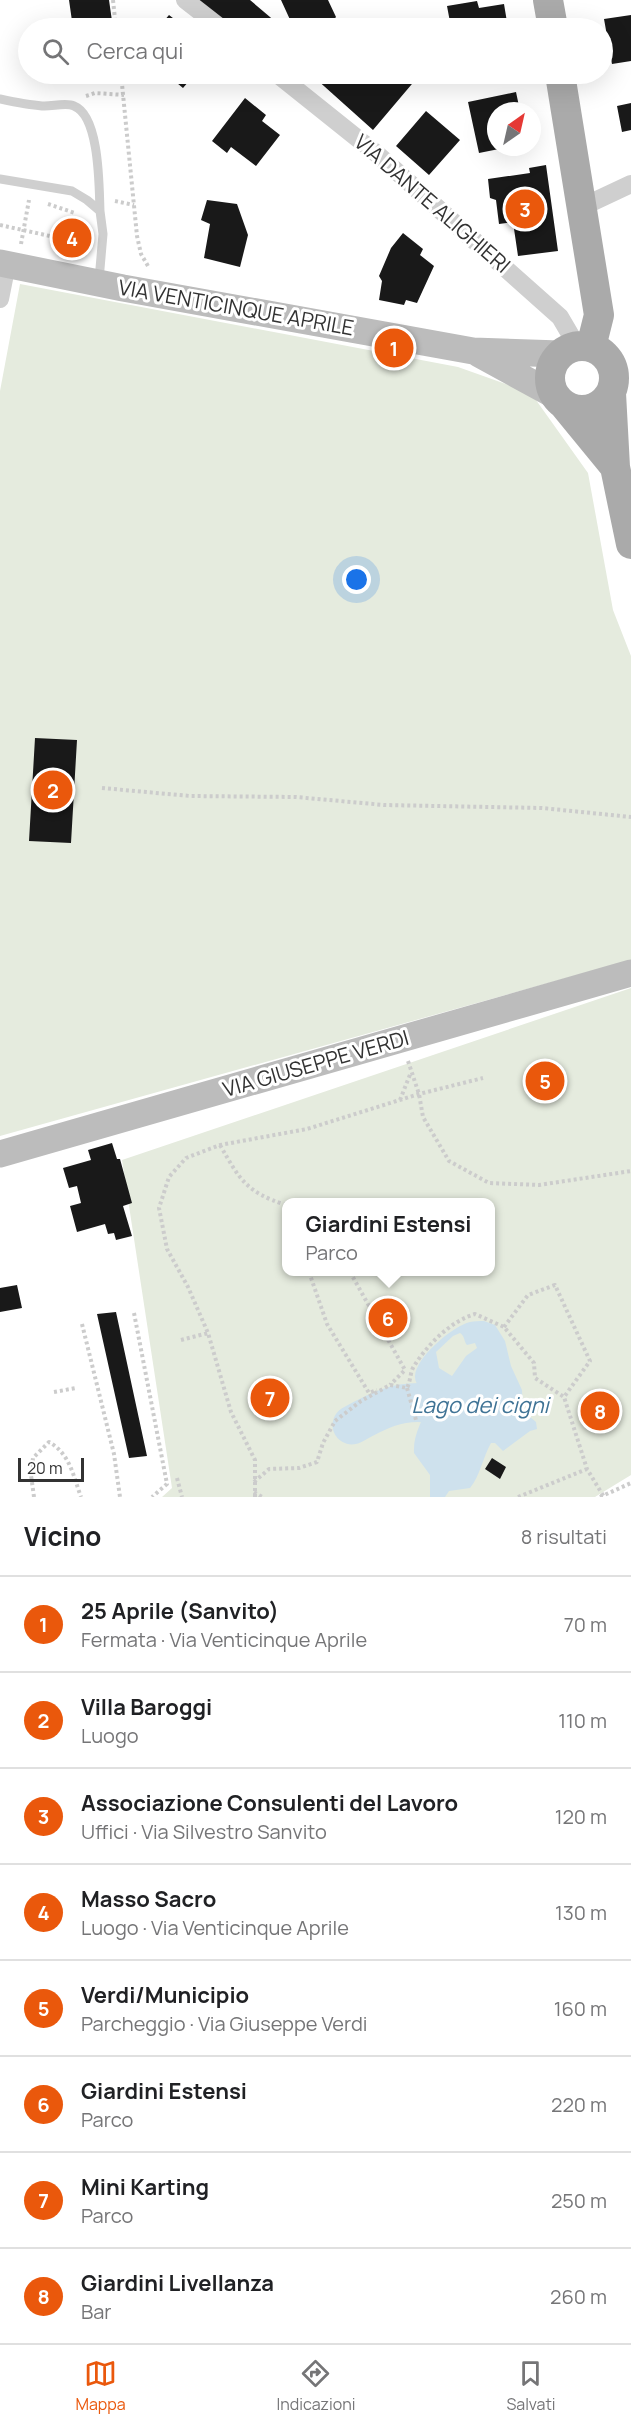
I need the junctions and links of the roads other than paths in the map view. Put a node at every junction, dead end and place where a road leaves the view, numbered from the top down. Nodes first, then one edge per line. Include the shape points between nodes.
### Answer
1 (185, 0) edge
2 (548, 0) edge
3 (208, 18) edge
4 (551, 18) edge
5 (290, 84) edge
6 (562, 84) edge
7 (0, 99) edge
8 (0, 179) edge
9 (631, 184) edge
10 (582, 207) junction
11 (100, 211) junction
12 (9, 258) edge
13 (99, 283) junction
14 (0, 299) edge
15 (576, 349) junction
16 (473, 351) junction
17 (611, 393) junction
18 (559, 400) junction
19 (615, 467) junction
20 (631, 544) edge
21 (631, 973) edge
22 (0, 1154) edge

1 - 3 street
2 - 4 main road
5 - 15 street, VIA DANTE ALIGHIERI via 377,154 560,316
6 - 10 main road
7 - 11 lane via 41,106 73,105 85,115 98,160
8 - 11 lane via 72,191
9 - 10 street
10 - 15 main road via 599,315
11 - 13 lane via 103,234
12 - 13 street, VIA VENTICINQUE APRILE
12 - 14 street
13 - 16 street, VIA VENTICINQUE APRILE
15 - 16 street, VIA VENTICINQUE APRILE
15 - 17 main road via 601,353 609,361 614,382
15 - 18 main road via 553,363 550,385
16 - 18 street, VIA VENTICINQUE APRILE
17 - 18 main road via 596,408 585,411
17 - 19 main road
18 - 19 main road
19 - 20 main road
21 - 22 street, VIA GIUSEPPE VERDI

